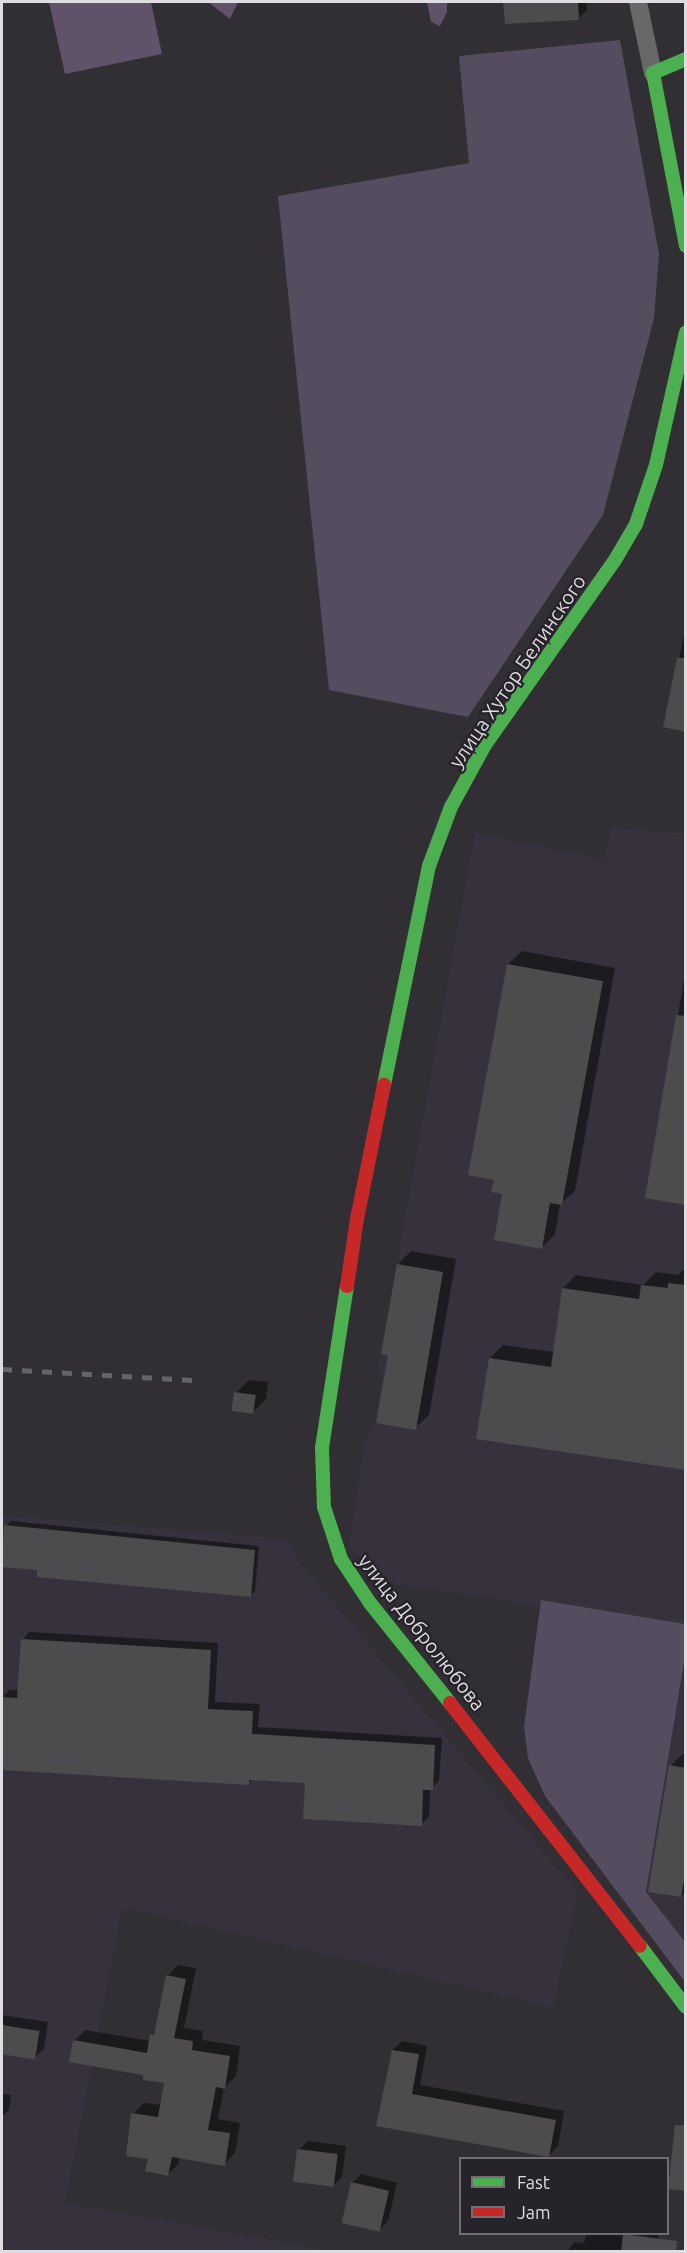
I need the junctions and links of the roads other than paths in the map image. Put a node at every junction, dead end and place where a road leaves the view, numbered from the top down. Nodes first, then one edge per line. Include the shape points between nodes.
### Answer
1 (638, 2) edge
2 (686, 59) edge
3 (653, 73) junction
4 (686, 246) edge
5 (686, 332) edge
6 (380, 1108) joint
7 (686, 2007) edge

1 - 3 street
2 - 3 street
3 - 4 street
5 - 6 street, улица Хутор Белинского via 656,465 636,524 485,745 451,807 429,866
6 - 7 street, улица Добролюбова via 357,1218 322,1448 324,1507 341,1559 370,1603 600,1891

